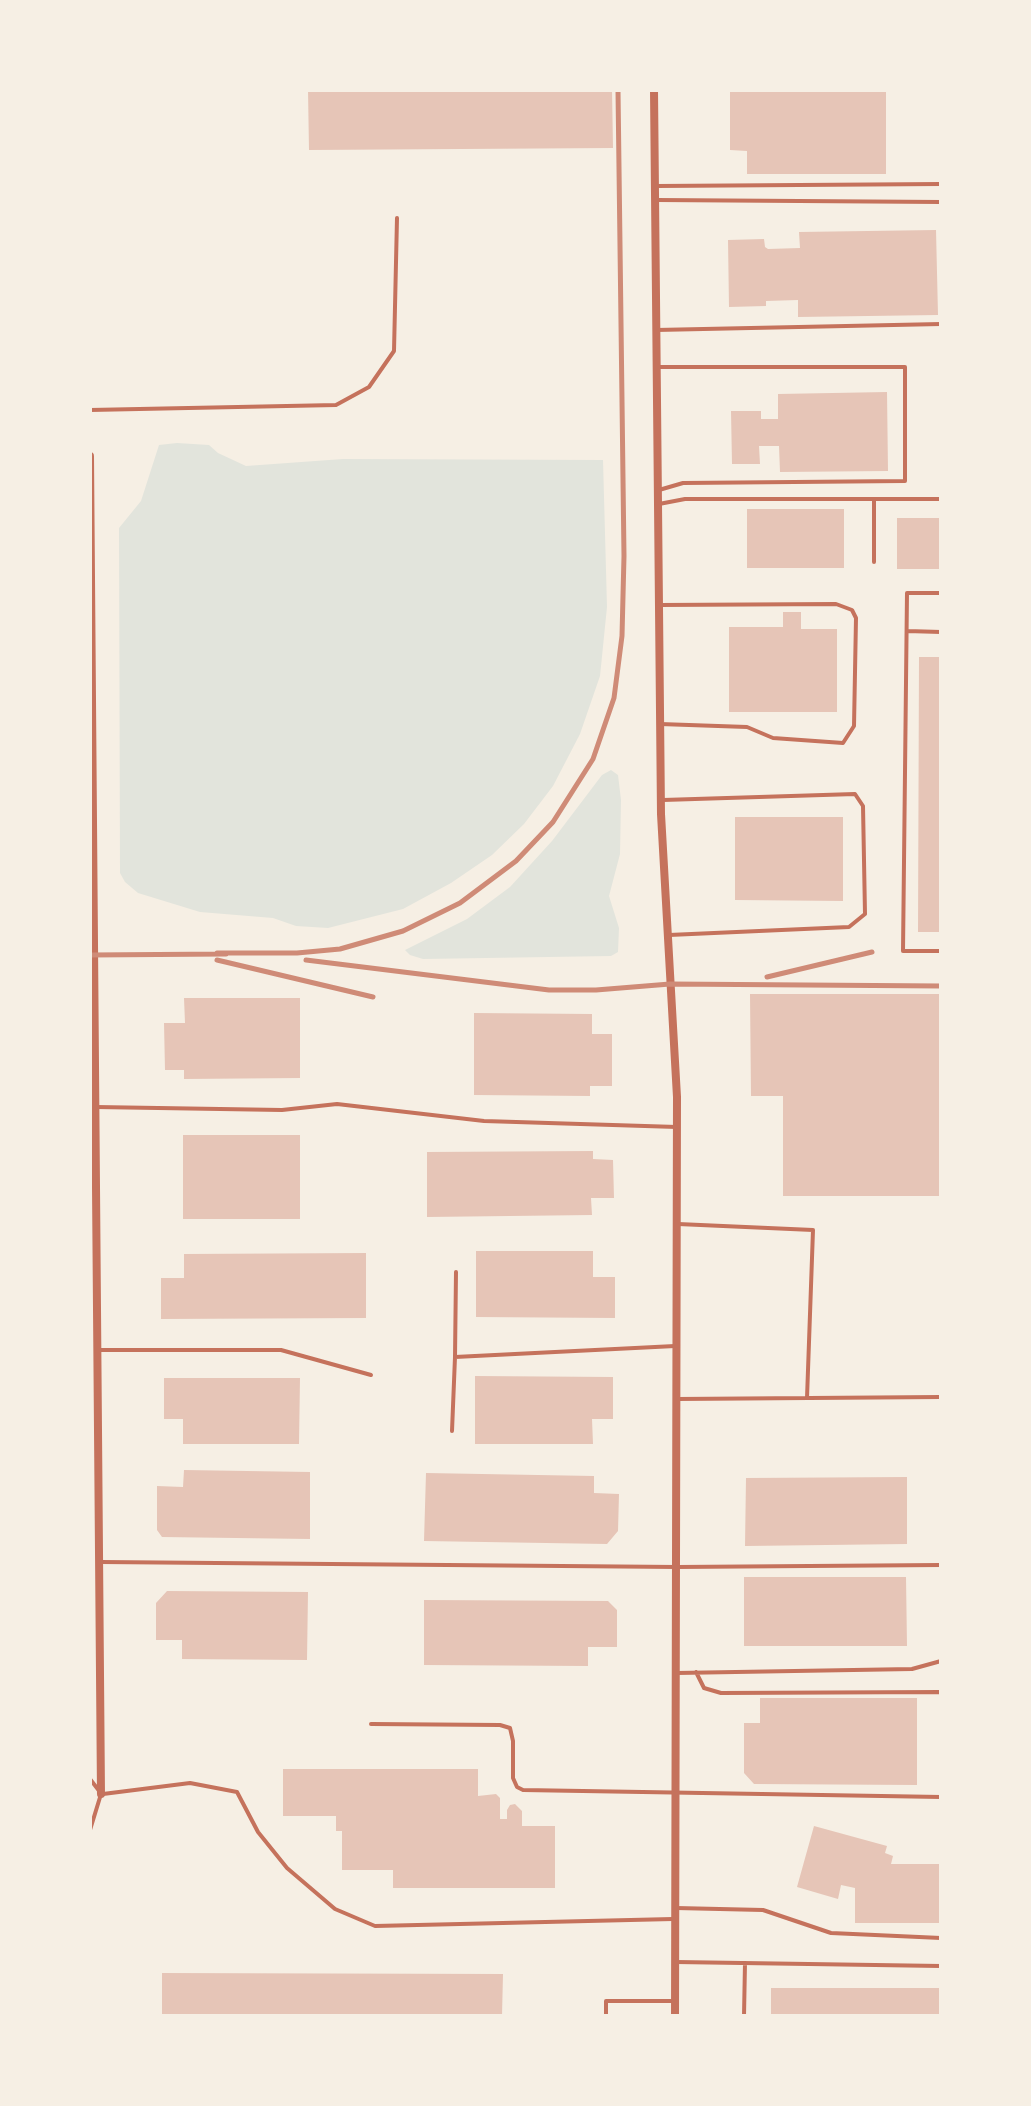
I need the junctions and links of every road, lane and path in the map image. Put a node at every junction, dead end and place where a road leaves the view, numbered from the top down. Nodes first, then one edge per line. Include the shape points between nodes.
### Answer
1 (654, 90) edge
2 (941, 184) edge
3 (654, 186) junction
4 (655, 200) junction
5 (941, 202) edge
6 (397, 218) dead end
7 (941, 324) edge
8 (656, 330) junction
9 (656, 367) junction
10 (90, 410) edge
11 (90, 456) edge
12 (657, 491) junction
13 (874, 499) junction
14 (941, 499) edge
15 (657, 505) junction
16 (874, 562) dead end
17 (91, 575) edge
18 (941, 593) edge
19 (658, 605) junction
20 (906, 631) junction
21 (941, 632) edge
22 (659, 724) junction
23 (660, 800) junction
24 (92, 918) edge
25 (667, 935) junction
26 (941, 951) edge
27 (94, 1101) edge
28 (677, 1127) junction
29 (93, 1140) edge
30 (678, 1224) junction
31 (456, 1272) dead end
32 (677, 1346) junction
33 (99, 1350) junction
34 (455, 1357) junction
35 (371, 1375) dead end
36 (941, 1397) edge
37 (807, 1398) junction
38 (677, 1399) junction
39 (452, 1431) dead end
40 (90, 1510) edge
41 (100, 1510) junction
42 (101, 1562) junction
43 (941, 1565) edge
44 (677, 1567) junction
45 (941, 1661) edge
46 (696, 1672) junction
47 (677, 1673) junction
48 (941, 1692) edge
49 (371, 1724) dead end
50 (90, 1779) edge
51 (676, 1793) junction
52 (101, 1794) junction
53 (90, 1830) edge
54 (676, 1908) junction
55 (676, 1919) junction
56 (941, 1938) edge
57 (676, 1962) junction
58 (745, 1963) junction
59 (941, 1966) edge
60 (676, 2001) junction
61 (606, 2016) edge
62 (675, 2016) edge
63 (744, 2016) edge

1 - 3 street
2 - 3 lane
3 - 4 street
4 - 5 lane
4 - 8 street
6 - 10 lane via 394,351 369,387 336,405
7 - 8 lane
8 - 9 street
9 - 12 street
9 - 12 lane via 905,367 905,481 683,483
11 - 17 street
12 - 15 street
13 - 14 lane
13 - 15 lane via 685,499
13 - 16 lane
15 - 19 street
17 - 24 street
18 - 20 lane via 907,593
19 - 22 street
19 - 22 lane via 836,604 852,610 856,618 854,726 843,743 773,738 747,727
20 - 21 lane
20 - 26 lane via 903,951
22 - 23 street
23 - 25 street
23 - 25 lane via 855,794 863,806 865,914 849,927
24 - 27 street
25 - 28 street
27 - 28 lane via 282,1110 337,1104 484,1121
27 - 29 street
28 - 30 street
29 - 33 street
30 - 32 street
30 - 37 lane via 813,1230
31 - 34 lane
32 - 34 lane
32 - 38 street
33 - 35 lane via 281,1350
33 - 41 street
34 - 39 lane
36 - 37 lane
37 - 38 lane
38 - 44 street
40 - 41 lane
41 - 42 street
42 - 44 lane
42 - 52 street
43 - 44 lane
44 - 47 street
45 - 46 lane via 912,1669
46 - 47 lane
46 - 48 lane via 704,1688 721,1693
47 - 51 street
48 - 51 lane via 941,1797
49 - 51 lane via 510,1728 513,1778 523,1790
50 - 52 lane
51 - 54 street
52 - 53 lane
52 - 55 lane via 190,1783 237,1792 258,1832 287,1868 335,1909 375,1926
54 - 55 street
54 - 56 lane via 763,1910 831,1933
55 - 57 street
57 - 58 lane
57 - 60 street
58 - 59 lane
58 - 63 lane
60 - 61 lane via 606,2001
60 - 62 street

